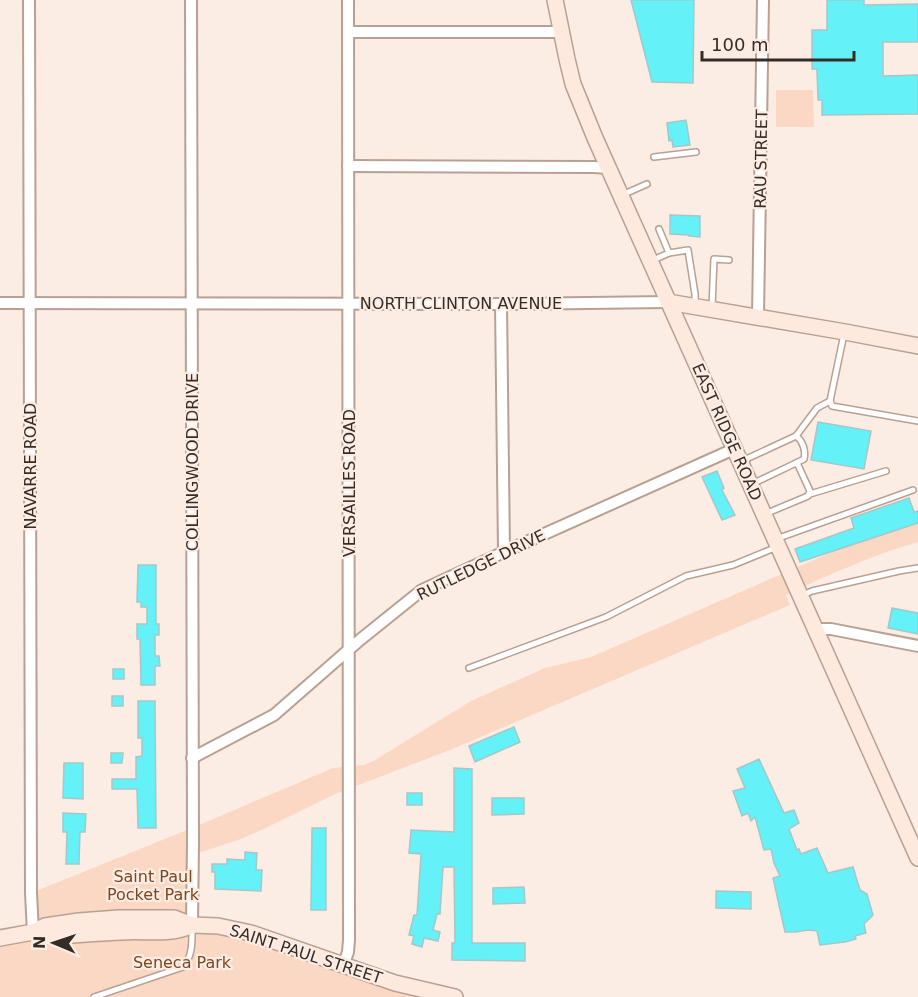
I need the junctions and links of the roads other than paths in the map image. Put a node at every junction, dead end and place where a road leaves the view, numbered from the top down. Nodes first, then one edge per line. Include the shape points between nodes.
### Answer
1 (30, 0) edge
2 (191, 0) edge
3 (348, 0) edge
4 (555, 0) edge
5 (763, 0) edge
6 (348, 32) junction
7 (561, 32) junction
8 (696, 152) dead end
9 (654, 157) dead end
10 (348, 166) junction
11 (608, 168) junction
12 (646, 184) dead end
13 (621, 196) junction
14 (659, 228) dead end
15 (669, 253) junction
16 (729, 260) dead end
17 (650, 262) junction
18 (668, 302) junction
19 (0, 303) edge
20 (30, 303) junction
21 (348, 303) junction
22 (501, 303) junction
23 (191, 304) junction
24 (694, 306) junction
25 (712, 309) junction
26 (758, 317) junction
27 (845, 332) junction
28 (918, 346) edge
29 (830, 401) junction
30 (918, 420) edge
31 (796, 436) junction
32 (737, 455) junction
33 (796, 463) junction
34 (886, 471) dead end
35 (751, 485) junction
36 (913, 490) dead end
37 (810, 494) junction
38 (764, 514) junction
39 (776, 543) junction
40 (504, 552) junction
41 (918, 568) edge
42 (801, 597) junction
43 (816, 631) junction
44 (918, 646) edge
45 (350, 650) junction
46 (469, 668) dead end
47 (192, 758) junction
48 (918, 858) edge
49 (192, 925) junction
50 (33, 932) junction
51 (0, 938) edge
52 (344, 966) junction
53 (122, 988) junction
54 (94, 997) edge
55 (114, 997) edge
56 (455, 997) edge

1 - 20 street, NAVARRE ROAD
2 - 23 street, COLLINGWOOD DRIVE
3 - 6 street, VERSAILLES ROAD
4 - 7 main road, EAST RIDGE ROAD
5 - 26 street, RAU STREET
6 - 7 street
6 - 10 street, VERSAILLES ROAD
7 - 11 main road, EAST RIDGE ROAD via 573,84
8 - 9 lane
10 - 11 street
10 - 21 street, VERSAILLES ROAD
11 - 13 main road, EAST RIDGE ROAD
12 - 13 lane
13 - 17 main road, EAST RIDGE ROAD
14 - 15 lane
15 - 17 lane
15 - 24 lane via 688,250
16 - 25 lane via 714,259
17 - 18 main road, EAST RIDGE ROAD
18 - 22 street, NORTH CLINTON AVENUE
18 - 24 main road, NORTH CLINTON AVENUE
18 - 32 main road, EAST RIDGE ROAD
19 - 20 street, NORTH CLINTON AVENUE
20 - 23 street, NORTH CLINTON AVENUE
20 - 50 street, NAVARRE ROAD
21 - 22 street, NORTH CLINTON AVENUE
21 - 23 street, NORTH CLINTON AVENUE
21 - 45 street, VERSAILLES ROAD
22 - 40 street
23 - 47 street, COLLINGWOOD DRIVE
24 - 25 main road, NORTH CLINTON AVENUE
25 - 26 main road, NORTH CLINTON AVENUE
26 - 27 main road, NORTH CLINTON AVENUE
27 - 28 main road, NORTH CLINTON AVENUE
27 - 29 lane
29 - 30 lane via 832,406
29 - 31 lane via 816,408
31 - 32 lane
31 - 33 lane via 806,453
32 - 35 main road, EAST RIDGE ROAD
32 - 40 street, RUTLEDGE DRIVE
33 - 35 lane
33 - 37 lane
34 - 37 lane
35 - 38 main road, EAST RIDGE ROAD
36 - 39 lane
37 - 38 lane
38 - 39 main road, EAST RIDGE ROAD
39 - 42 main road, EAST RIDGE ROAD
39 - 46 lane via 733,565 686,576 606,617
40 - 45 street, RUTLEDGE DRIVE via 422,590
41 - 42 lane via 812,591
42 - 43 main road, EAST RIDGE ROAD
43 - 44 street via 831,629
43 - 48 main road, EAST RIDGE ROAD
45 - 47 street, RUTLEDGE DRIVE via 273,715
45 - 52 street, VERSAILLES ROAD via 349,940
47 - 49 street, COLLINGWOOD DRIVE
49 - 50 main road, SAINT PAUL STREET via 173,931 51,936
49 - 52 main road, SAINT PAUL STREET via 251,933
49 - 53 lane via 187,964
50 - 51 main road, SAINT PAUL STREET
52 - 56 main road, SAINT PAUL STREET via 402,986
53 - 54 lane
53 - 55 lane

